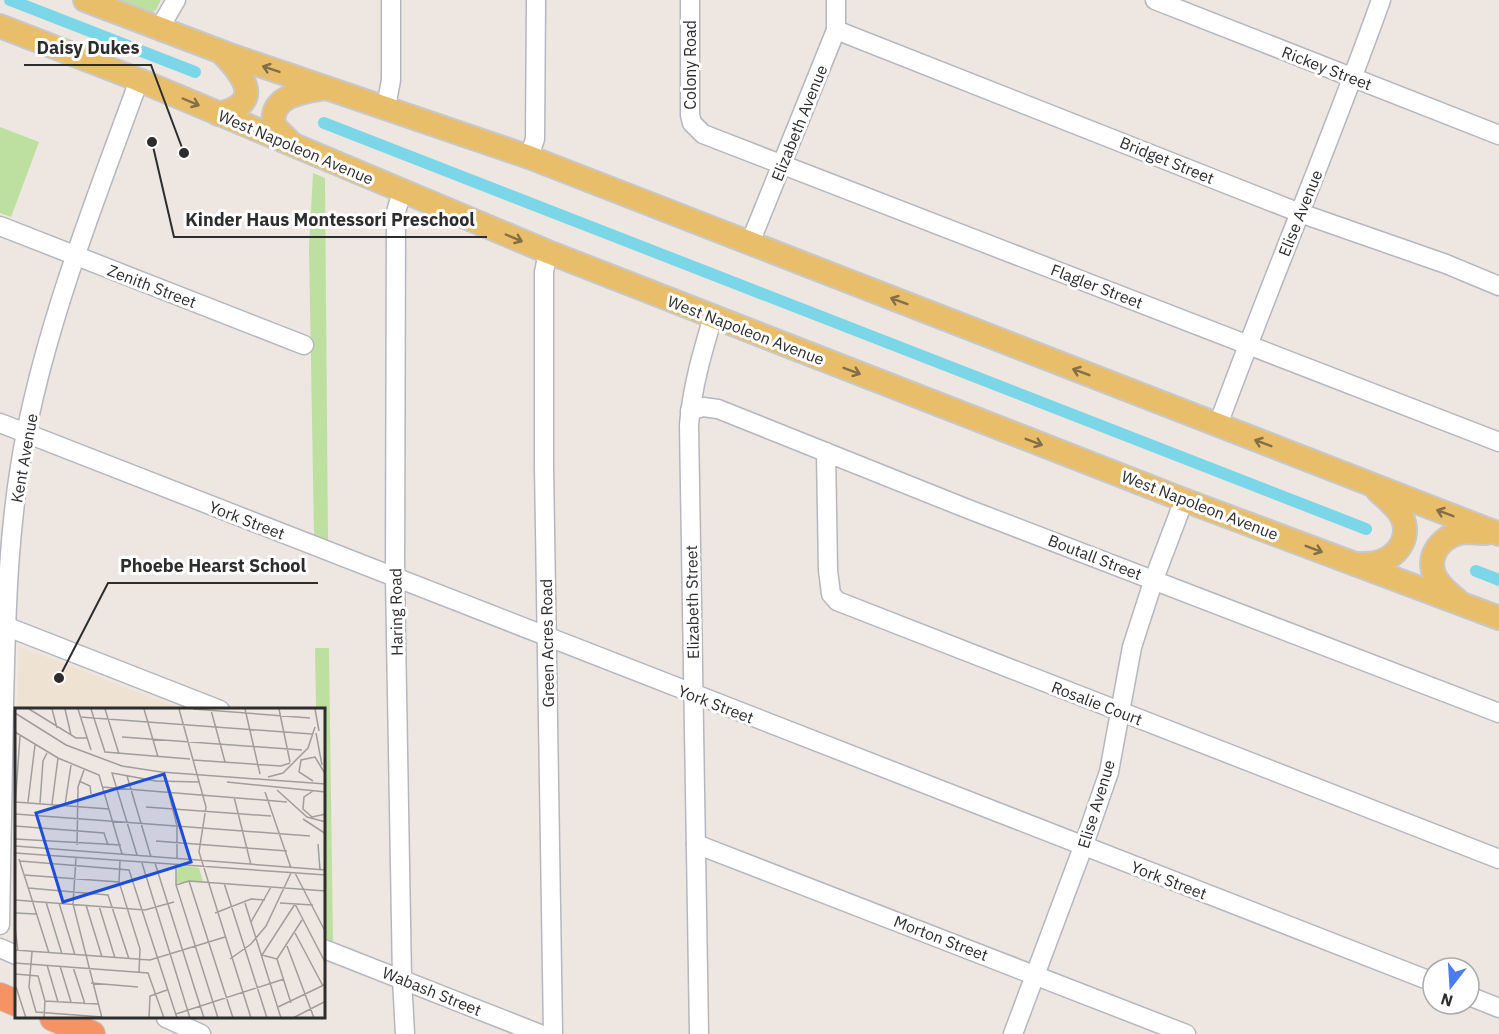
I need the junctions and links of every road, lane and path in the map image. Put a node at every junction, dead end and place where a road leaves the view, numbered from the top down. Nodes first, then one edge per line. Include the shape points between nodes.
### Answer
1 (85, 0) edge
2 (176, 0) edge
3 (391, 0) edge
4 (536, 0) edge
5 (690, 0) edge
6 (836, 0) edge
7 (1155, 0) edge
8 (1382, 0) edge
9 (0, 26) edge
10 (159, 30) junction
11 (836, 30) junction
12 (220, 51) junction
13 (1353, 78) junction
14 (139, 80) junction
15 (327, 87) junction
16 (386, 107) junction
17 (219, 114) junction
18 (695, 128) joint
19 (1499, 135) edge
20 (294, 146) junction
21 (529, 157) junction
22 (781, 165) junction
23 (402, 191) junction
24 (1300, 213) junction
25 (0, 226) edge
26 (750, 243) junction
27 (548, 252) junction
28 (75, 255) junction
29 (1499, 286) edge
30 (713, 317) junction
31 (1248, 344) junction
32 (304, 345) dead end
33 (690, 411) junction
34 (0, 423) edge
35 (1218, 425) junction
36 (26, 433) junction
37 (1499, 442) edge
38 (826, 452) junction
39 (1370, 484) junction
40 (1184, 500) junction
41 (1499, 534) edge
42 (1354, 564) junction
43 (395, 578) junction
44 (1154, 579) junction
45 (1462, 604) junction
46 (1499, 618) edge
47 (3, 625) edge
48 (547, 638) junction
49 (693, 694) junction
50 (215, 708) edge
51 (1119, 712) junction
52 (1499, 713) edge
53 (6, 825) edge
54 (696, 844) junction
55 (1083, 847) junction
56 (1499, 859) edge
57 (0, 925) edge
58 (0, 948) edge
59 (326, 950) edge
60 (15, 955) edge
61 (1035, 974) junction
62 (1421, 977) edge
63 (402, 980) junction
64 (0, 996) edge
65 (1481, 1001) edge
66 (15, 1003) edge
67 (1499, 1008) edge
68 (58, 1019) edge
69 (170, 1019) edge
70 (1160, 1029) edge
71 (92, 1034) edge
72 (201, 1034) edge
73 (405, 1034) edge
74 (540, 1034) edge
75 (553, 1034) edge
76 (699, 1034) edge
77 (1013, 1034) edge
78 (1185, 1034) edge

1 - 10 main road
2 - 10 street
3 - 16 street via 391,81
4 - 21 street via 535,139
5 - 18 street, Colony Road via 690,115
6 - 11 street, Elizabeth Avenue
7 - 13 street, Rickey Street
8 - 13 street, Elise Avenue
9 - 14 main road, West Napoleon Avenue
10 - 12 main road
11 - 22 street, Elizabeth Avenue
11 - 24 street, Bridget Street
15 -> 12 main road
12 - 17 main road via 244,79 247,90 239,106
13 - 19 street, Rickey Street
13 - 24 street, Elise Avenue
14 -> 17 main road, West Napoleon Avenue
14 - 28 street, Kent Avenue
15 - 16 main road
15 - 20 main road via 280,102 274,126
16 - 21 main road
17 - 20 main road, West Napoleon Avenue
18 - 22 street, Flagler Street
20 - 23 main road, West Napoleon Avenue
21 - 26 main road
22 - 26 street, Elizabeth Avenue
22 - 31 street, Flagler Street
23 -> 27 main road, West Napoleon Avenue
23 - 43 street, Haring Road via 396,212
24 - 29 street, Bridget Street
24 - 31 street, Elise Avenue
25 - 28 street, Zenith Street
35 -> 26 main road
27 - 30 main road, West Napoleon Avenue
27 - 48 street, Green Acres Road via 544,272
28 - 32 street, Zenith Street
28 - 36 street, Kent Avenue
30 - 33 street, Elizabeth Street
30 -> 40 main road, West Napoleon Avenue
31 - 35 street, Elise Avenue
31 - 37 street, Flagler Street
33 - 38 street, Boutall Street via 718,409
33 - 49 street, Elizabeth Street
34 - 36 street, York Street
39 -> 35 main road
36 - 43 street, York Street
36 - 47 street, Kent Avenue
38 - 44 street, Boutall Street
38 - 51 street, Rosalie Court via 828,570 831,594 837,601
41 -> 39 main road
39 - 42 main road via 1401,514 1405,535 1403,544 1388,558
40 -> 42 main road, West Napoleon Avenue
40 - 44 street, Elise Avenue
41 - 45 main road via 1452,535 1435,550 1433,571
42 - 45 main road, West Napoleon Avenue
43 - 48 street, York Street
43 - 63 street, Haring Road
44 - 51 street, Elise Avenue via 1132,647
44 - 52 street, Boutall Street
45 - 46 main road, West Napoleon Avenue
47 - 50 street
47 - 53 street, Kent Avenue
48 - 49 street, York Street
48 - 75 street, Green Acres Road
49 - 54 street, Elizabeth Street
49 - 55 street, York Street
51 - 55 street, Elise Avenue via 1109,771
51 - 56 street, Rosalie Court
53 - 57 street, Kent Avenue
54 - 61 street, Morton Street
54 - 76 street, Elizabeth Street
55 - 61 street, Elise Avenue
55 - 62 street, York Street
58 - 60 street
59 - 63 street, Wabash Street
61 - 70 street, Morton Street
61 - 77 street, Elise Avenue
63 - 73 street, Haring Road
63 - 74 street, Wabash Street
64 - 66 highway
65 - 67 street
68 - 71 highway
69 - 72 street
70 - 78 street, Morton Street

